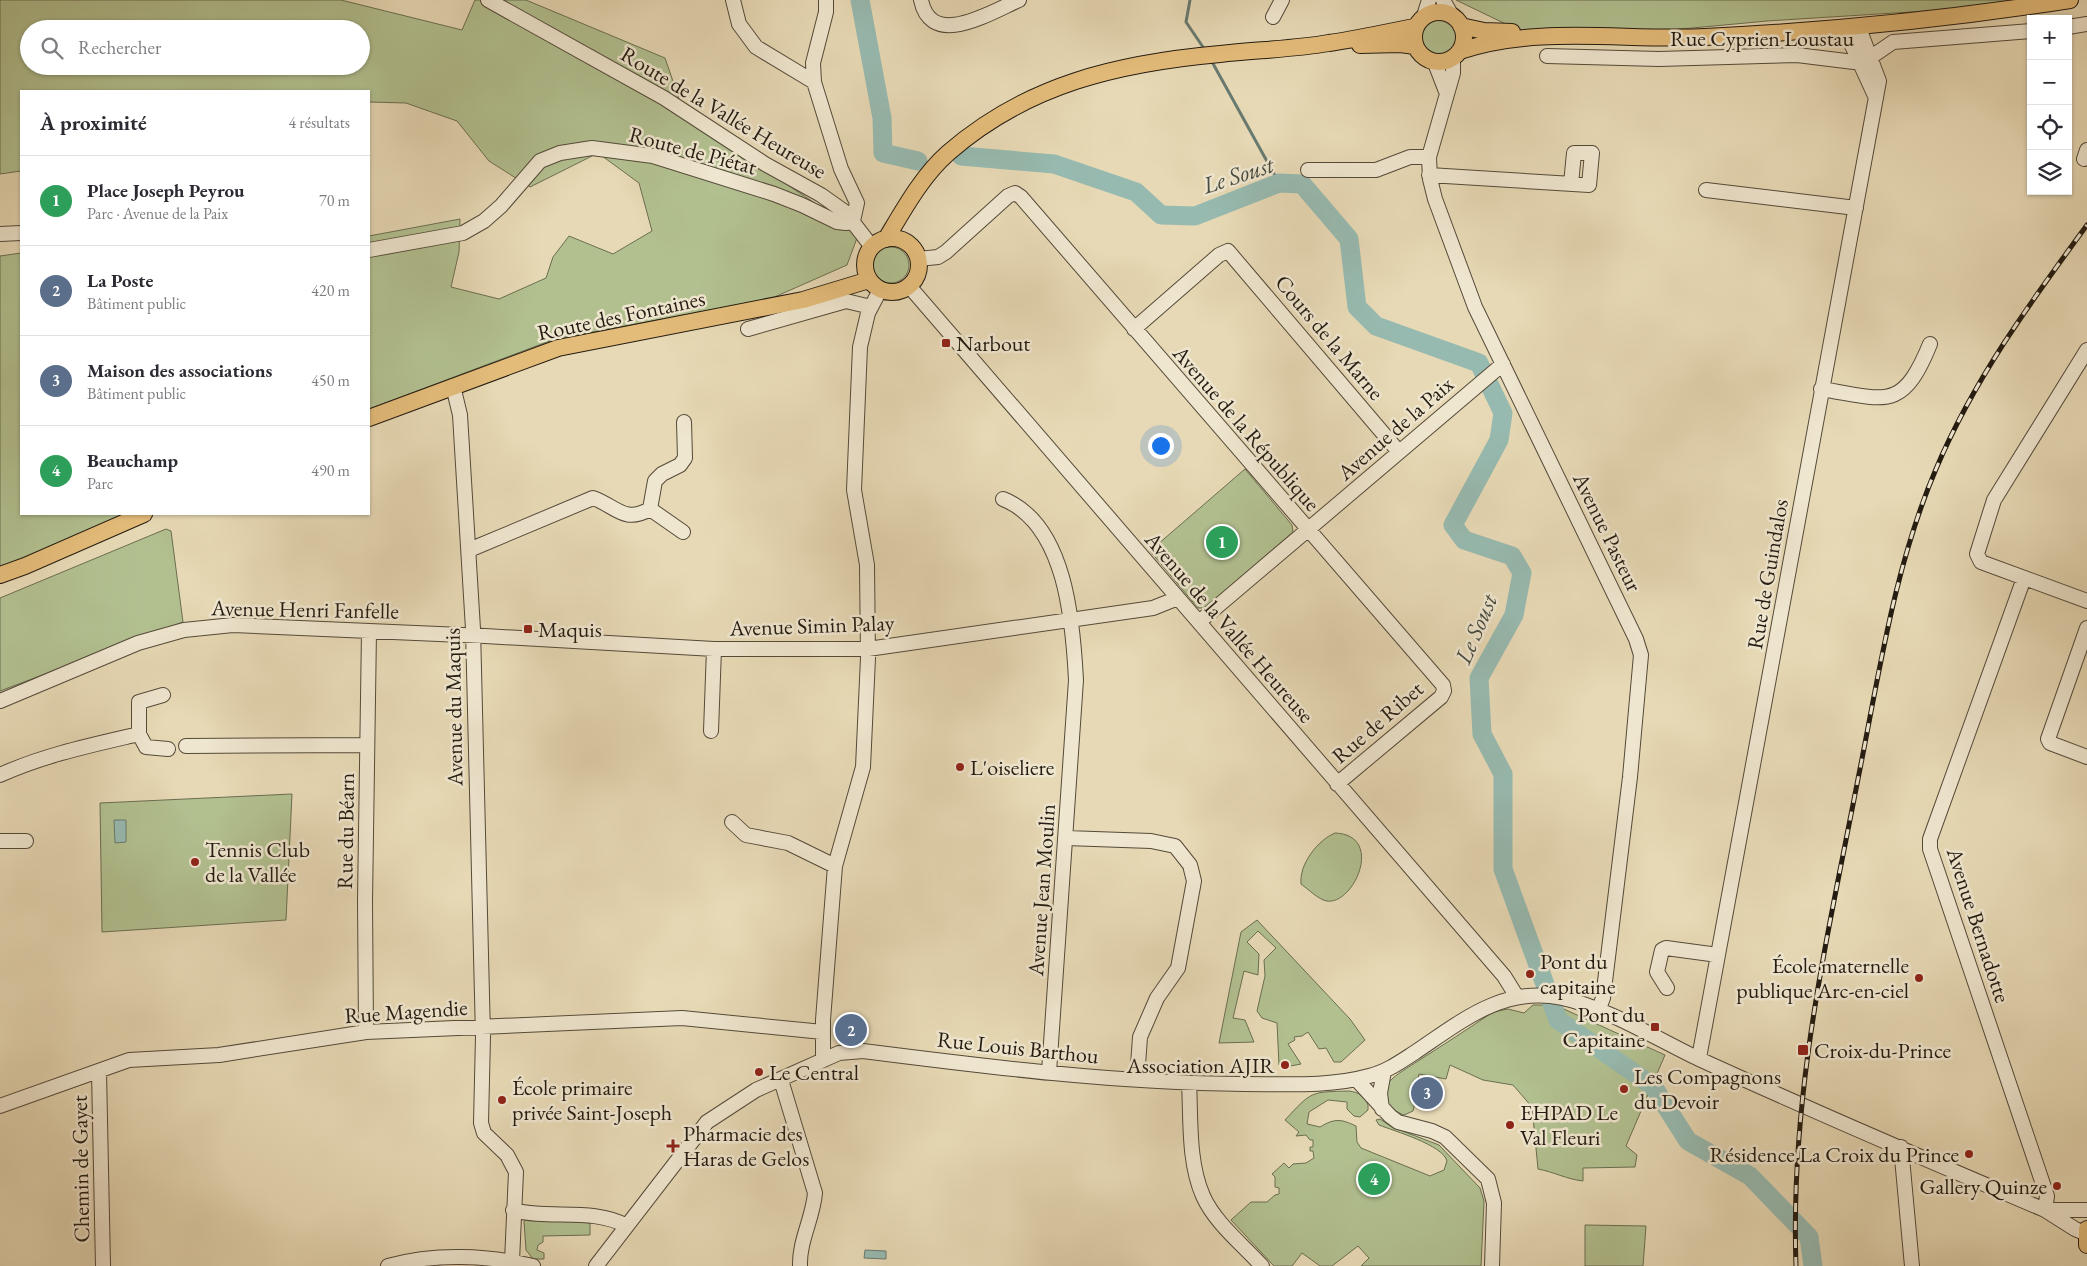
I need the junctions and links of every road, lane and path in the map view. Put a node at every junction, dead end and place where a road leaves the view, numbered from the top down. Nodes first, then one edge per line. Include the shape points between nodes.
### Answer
1 (488, 0) edge
2 (733, 0) edge
3 (826, 0) edge
4 (921, 0) edge
5 (1019, 0) edge
6 (1282, 0) edge
7 (1429, 0) edge
8 (1443, 0) edge
9 (2070, 0) edge
10 (1273, 17) dead end
11 (1457, 21) junction
12 (1420, 22) junction
13 (2087, 24) edge
14 (1854, 26) junction
15 (2072, 26) edge
16 (2027, 31) edge
17 (1536, 37) junction
18 (1330, 43) junction
19 (1415, 46) junction
20 (1457, 55) junction
21 (1547, 56) dead end
22 (1865, 58) junction
23 (1435, 62) junction
24 (814, 82) junction
25 (1447, 94) junction
26 (1429, 157) junction
27 (1308, 170) dead end
28 (1429, 174) junction
29 (1571, 184) dead end
30 (917, 190) junction
31 (1706, 190) dead end
32 (1856, 208) junction
33 (852, 221) junction
34 (20, 233) edge
35 (0, 234) edge
36 (886, 239) junction
37 (908, 243) junction
38 (872, 247) junction
39 (370, 250) edge
40 (918, 259) junction
41 (871, 279) junction
42 (909, 286) junction
43 (871, 308) junction
44 (748, 328) dead end
45 (1134, 329) junction
46 (1930, 344) dead end
47 (2087, 350) edge
48 (1498, 368) junction
49 (453, 386) junction
50 (1821, 389) junction
51 (370, 418) edge
52 (684, 422) dead end
53 (1400, 452) junction
54 (1003, 500) dead end
55 (650, 509) junction
56 (142, 515) edge
57 (1308, 530) junction
58 (683, 532) dead end
59 (469, 550) junction
60 (0, 575) edge
61 (2024, 578) junction
62 (1178, 598) junction
63 (2087, 601) edge
64 (1072, 620) junction
65 (1200, 622) junction
66 (2087, 628) edge
67 (369, 631) junction
68 (473, 636) junction
69 (714, 649) junction
70 (868, 649) junction
71 (1444, 691) joint
72 (163, 695) dead end
73 (0, 701) edge
74 (710, 731) dead end
75 (139, 734) junction
76 (367, 745) junction
77 (186, 746) dead end
78 (168, 749) dead end
79 (2087, 757) edge
80 (0, 775) edge
81 (1338, 784) junction
82 (732, 822) dead end
83 (1066, 838) junction
84 (0, 841) edge
85 (26, 841) dead end
86 (835, 866) junction
87 (1718, 956) junction
88 (1667, 988) dead end
89 (1516, 997) junction
90 (1598, 1011) junction
91 (482, 1028) junction
92 (366, 1032) junction
93 (823, 1032) junction
94 (839, 1053) junction
95 (1699, 1058) junction
96 (823, 1060) junction
97 (1384, 1071) junction
98 (99, 1072) junction
99 (1049, 1072) junction
100 (1137, 1079) junction
101 (1356, 1079) junction
102 (781, 1080) junction
103 (1189, 1083) junction
104 (0, 1106) edge
105 (1382, 1109) junction
106 (1901, 1147) junction
107 (513, 1210) junction
108 (2045, 1210) junction
109 (2087, 1210) edge
110 (627, 1226) junction
111 (2087, 1235) edge
112 (512, 1261) junction
113 (103, 1266) edge
114 (388, 1266) edge
115 (533, 1266) edge
116 (596, 1266) edge
117 (800, 1266) edge
118 (1262, 1266) edge
119 (1492, 1266) edge
120 (1912, 1266) edge

1 - 33 street, Route de la Vallée Heureuse via 690,114 765,164 820,195 845,212
2 - 24 street via 738,24 756,47
3 - 24 street via 813,63
4 - 5 street via 935,23 956,27
6 - 10 street
7 - 12 street
8 - 11 street
9 - 14 main road via 1982,14
11 - 12 main road via 1438,12
11 - 17 main road
11 - 20 main road via 1464,34
12 - 18 main road
12 - 19 main road
13 - 15 street
14 - 17 main road via 1703,37
14 - 22 street, Rue de Guindalos via 1862,36
16 - 22 street, Rue Cyprien Loustau via 1893,42
17 - 20 main road via 1483,43
18 - 19 main road
18 - 30 main road via 1140,64 1081,78 1036,96 989,122 947,154
19 - 23 main road via 1422,57
20 - 23 main road
20 - 25 street, Avenue Pasteur
21 - 22 street, Rue Cyprien Loustau via 1659,59 1797,55 1854,62
22 - 32 street, Rue de Guindalos via 1876,98
23 - 25 street
24 - 33 street via 841,169 857,203
25 - 26 street, Avenue Pasteur
26 - 27 street via 1410,157 1376,170
26 - 28 street, Avenue Pasteur
28 - 29 street
28 - 48 street, Avenue Pasteur via 1435,199
30 - 36 main road
30 - 37 main road via 908,224
31 - 32 street
32 - 50 street, Rue de Guindalos
33 - 38 street, Route de la Vallée Heureuse
33 - 39 street, Route de Piétat via 846,224 837,222 774,194 653,156 592,148 560,153 540,161 501,206 463,233
34 - 35 street
36 - 37 main road
36 - 38 main road
37 - 40 main road
38 - 41 main road via 865,259
40 - 42 main road via 916,277
40 - 45 street, Avenue de la République via 946,252 1008,196 1015,194 1021,197
41 - 42 main road via 896,292
41 - 43 street
41 - 49 main road, Route des Fontaines via 803,300 558,348
42 - 62 street, Avenue de la Vallée Heureuse
43 - 44 street via 846,301
43 - 70 street via 860,347 854,490 868,565
45 - 53 street, Cours de la Marne via 1219,255 1228,251
45 - 57 street, Avenue de la République
46 - 50 street via 1919,371 1898,394 1881,398
47 - 61 street via 1994,500 1977,548 1981,562
48 - 53 street, Avenue de la Paix
48 - 90 street, Avenue Pasteur via 1636,639 1641,655 1629,787 1603,998
49 - 51 main road, Route des Fontaines
49 - 59 street, Avenue du Maquis via 460,415
50 - 87 street, Rue de Guindalos
52 - 55 street via 685,458 680,465 655,481
53 - 57 street, Avenue de la Paix
54 - 64 street, Avenue Jean Moulin via 1018,505 1046,538
55 - 58 street
55 - 59 street via 640,515 628,515 593,498
56 - 60 main road
57 - 65 street, Avenue de la Paix
57 - 71 street, Avenue de la République via 1443,685
59 - 68 street, Avenue du Maquis
61 - 63 street
61 - 108 street, Avenue Bernadotte via 1930,839 1930,849 2047,1196
62 - 64 street, Avenue Simin Palay via 1153,608
62 - 65 street, Avenue de la Vallée Heureuse
64 - 70 street, Avenue Simin Palay
64 - 83 street, Avenue Jean Moulin via 1076,680
65 - 81 street, Avenue de la Vallée Heureuse
66 - 79 street via 2048,739 2050,743
67 - 68 street, Avenue Henri Fanfelle
67 - 73 street, Avenue Henri Fanfelle via 233,625 184,630 138,643
67 - 76 street, Rue du Béarn
68 - 69 street, Avenue Simin Palay
68 - 91 street, Avenue du Maquis
69 - 70 street, Avenue Simin Palay
69 - 74 street
70 - 86 street via 863,767
71 - 81 street, Rue de Ribet via 1441,697
72 - 75 street via 140,702
75 - 78 street via 146,747
75 - 80 street via 82,747
76 - 77 street
76 - 92 street, Rue du Béarn
81 - 89 street, Avenue de la Vallée Heureuse via 1504,976
82 - 86 street via 746,835 788,844
83 - 99 street, Avenue Jean Moulin
83 - 100 street via 1151,841 1175,846 1190,864 1194,881 1178,968 1157,998 1140,1037
84 - 85 street
86 - 93 street
87 - 88 street via 1662,950 1657,972
87 - 95 street, Rue de Guindalos
89 - 90 street, Rue Louis Barthou via 1561,998
89 - 97 street, Rue Louis Barthou via 1495,1002
90 - 95 street, Rue Louis Barthou
91 - 92 street, Rue Magendie
91 - 93 street, Rue Magendie via 682,1018
91 - 107 street, Avenue du Maquis via 481,1123 484,1134 508,1155 516,1172
92 - 98 street, Rue Magendie via 219,1055 129,1060
93 - 94 street
93 - 96 street
94 - 96 street, Rue Louis Barthou
94 - 99 street, Rue Louis Barthou via 862,1051
95 - 106 street, Rue Louis Barthou
96 - 102 street, Rue Louis Barthou
97 - 101 street, Rue Louis Barthou
97 - 105 street via 1380,1093
98 - 104 street, Rue Magendie
98 - 113 street, Chemin de Gayet
99 - 100 street, Rue Louis Barthou
100 - 103 street, Rue Louis Barthou
101 - 103 street, Rue Louis Barthou via 1280,1084
101 - 105 street
102 - 110 street, Rue Louis Barthou via 756,1090 707,1122
102 - 117 street via 815,1193 800,1253
103 - 118 street via 1194,1156 1203,1197 1213,1213
105 - 119 street via 1398,1122 1445,1137 1488,1179 1494,1203
106 - 108 street, Rue Louis Barthou
106 - 120 street
107 - 110 street via 594,1216 614,1219
107 - 112 street, Avenue du Maquis
108 - 109 street
108 - 111 street
110 - 116 street, Rue Louis Barthou
112 - 114 street via 461,1258
112 - 115 street

